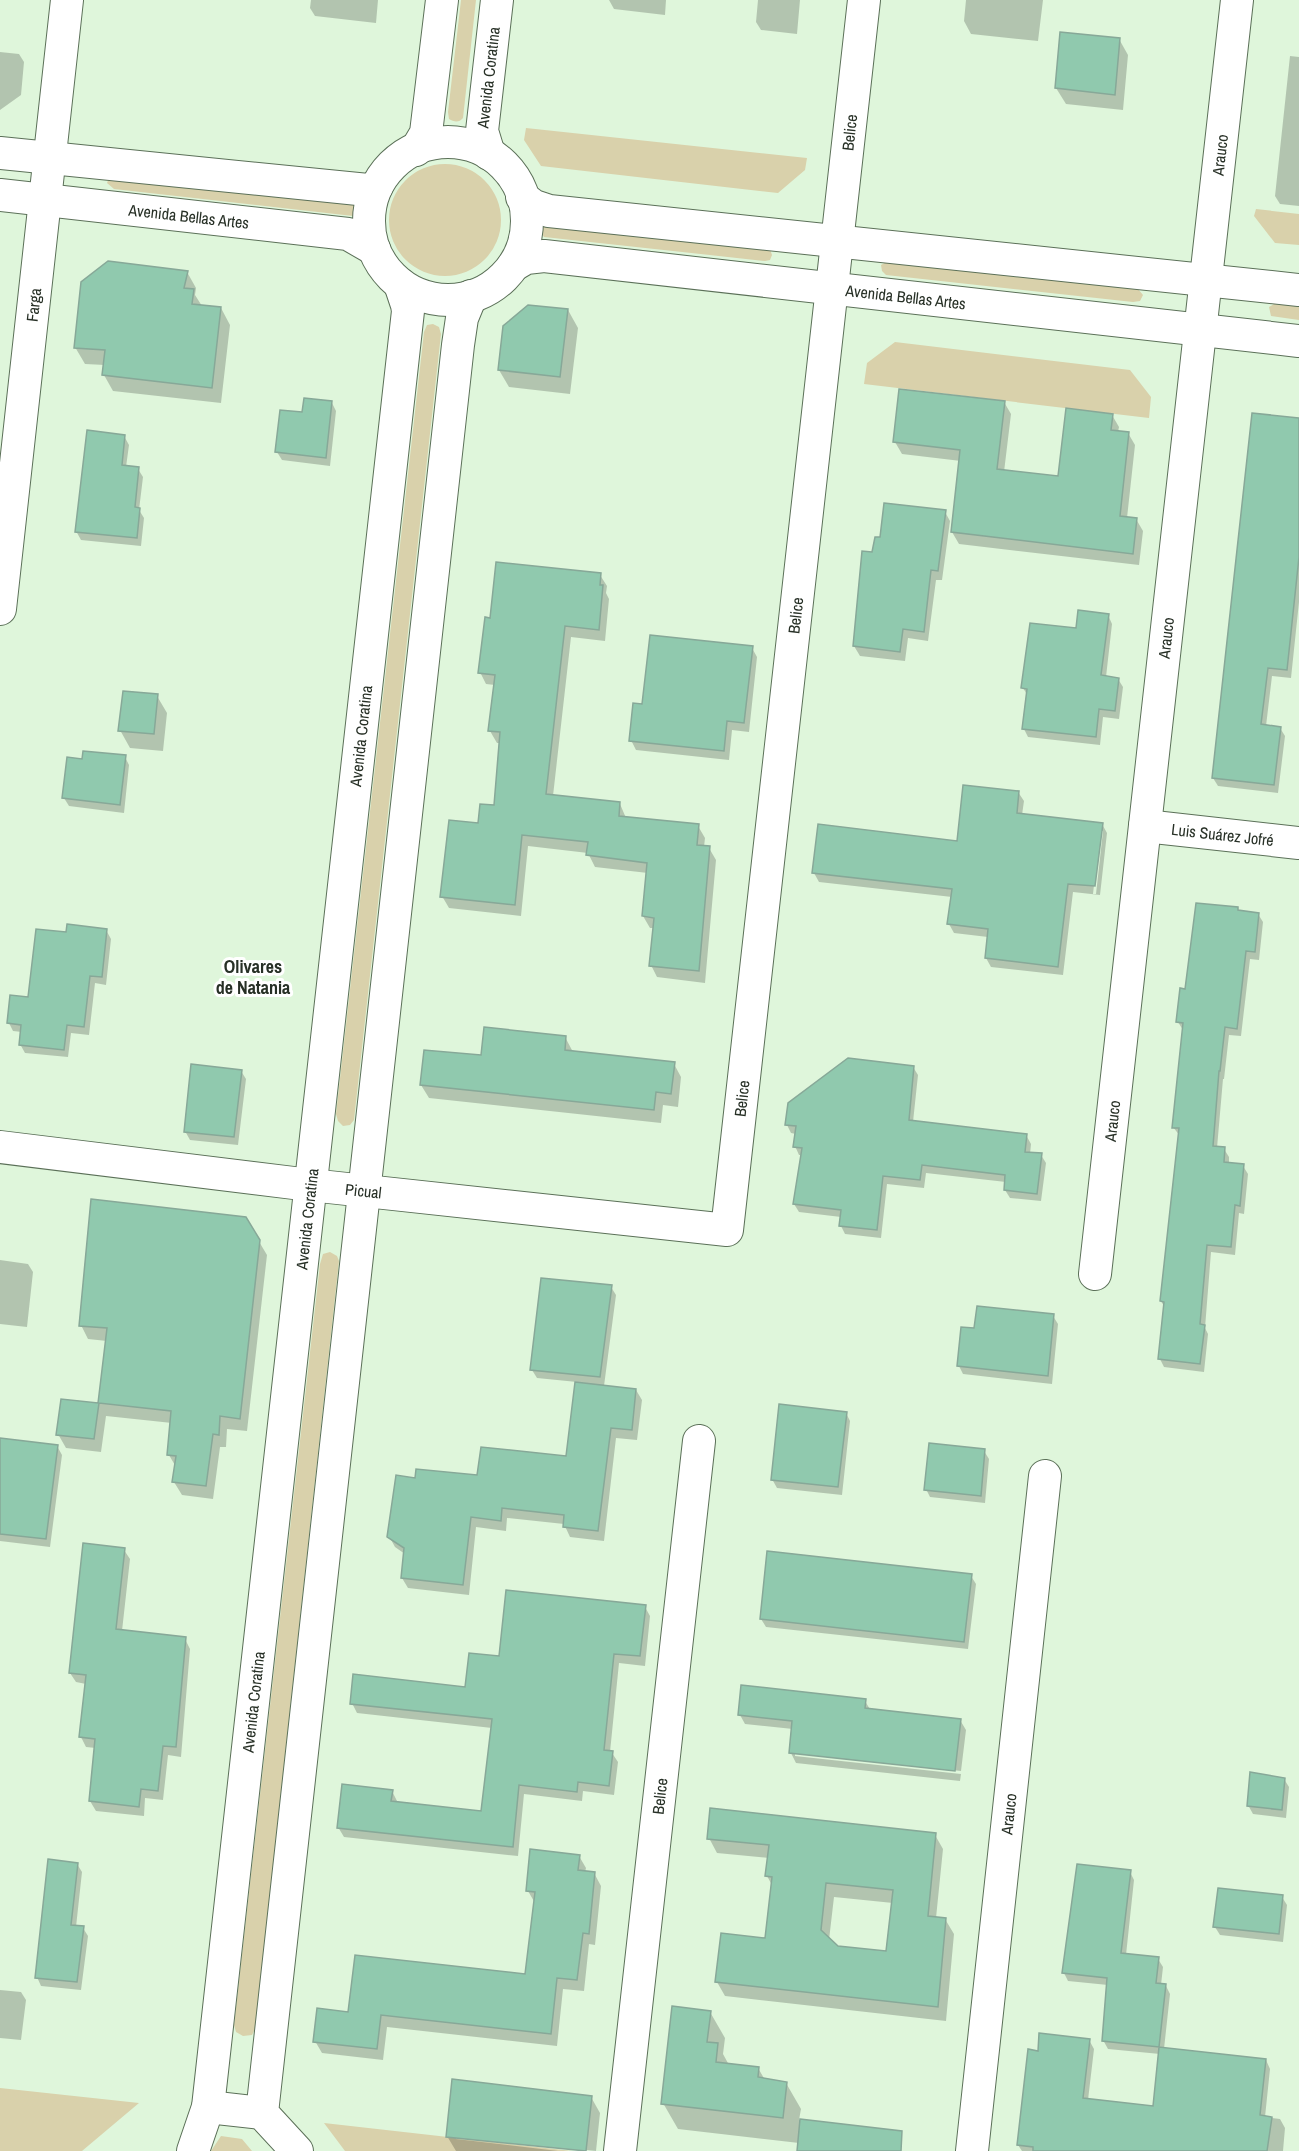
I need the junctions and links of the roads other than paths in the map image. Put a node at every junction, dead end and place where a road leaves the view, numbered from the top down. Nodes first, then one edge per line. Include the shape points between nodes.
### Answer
1 (67, 0) edge
2 (442, 0) edge
3 (497, 0) edge
4 (864, 0) edge
5 (1237, 0) edge
6 (416, 150) junction
7 (0, 153) edge
8 (489, 154) junction
9 (49, 159) junction
10 (377, 186) junction
11 (0, 195) edge
12 (522, 197) junction
13 (45, 200) junction
14 (837, 242) junction
15 (374, 249) junction
16 (514, 265) junction
17 (1206, 280) junction
18 (400, 284) junction
19 (832, 288) junction
20 (1299, 290) edge
21 (471, 296) junction
22 (1200, 330) junction
23 (1299, 341) edge
24 (0, 609) edge
25 (1145, 826) junction
26 (1299, 843) edge
27 (0, 1147) edge
28 (310, 1185) junction
29 (364, 1191) junction
30 (727, 1230) joint
31 (1095, 1274) dead end
32 (699, 1441) dead end
33 (1045, 1476) dead end
34 (208, 2107) junction
35 (262, 2113) junction
36 (193, 2151) edge
37 (297, 2151) edge
38 (620, 2151) edge
39 (972, 2151) edge

1 - 9 street, Farga
2 - 6 street via 426,133
3 - 8 street, Avenida Coratina via 482,131
4 - 14 street, Belice
5 - 17 street, Arauco
6 - 8 street via 446,142 468,144
6 - 10 street via 389,168
7 - 9 street
8 - 12 street via 504,166
9 - 10 street via 368,190
9 - 13 street, Farga
10 - 15 street via 370,207
11 - 13 street, Avenida Bellas Artes
12 - 14 street via 549,211
12 - 16 street via 527,225
13 - 15 street, Avenida Bellas Artes via 348,234
13 - 24 street, Farga
14 - 17 street
14 - 19 street, Belice
15 - 18 street
16 - 19 street, Avenida Bellas Artes via 526,258 544,256
16 - 21 street via 500,281
17 - 20 street
17 - 22 street, Arauco
18 - 21 street via 440,300
18 - 28 street, Avenida Coratina via 408,311
19 - 22 street, Avenida Bellas Artes
19 - 30 street, Belice
21 - 29 street via 462,318 458,345
22 - 23 street, Avenida Bellas Artes
22 - 25 street, Arauco
25 - 26 street, Luis Suárez Jofré
25 - 31 street, Arauco
27 - 28 street, Picual
28 - 29 street, Picual
28 - 34 street, Avenida Coratina
29 - 30 street, Picual
29 - 35 street
32 - 38 street, Belice
33 - 39 street, Arauco
34 - 35 street
34 - 36 street, Avenida Coratina
35 - 37 street

